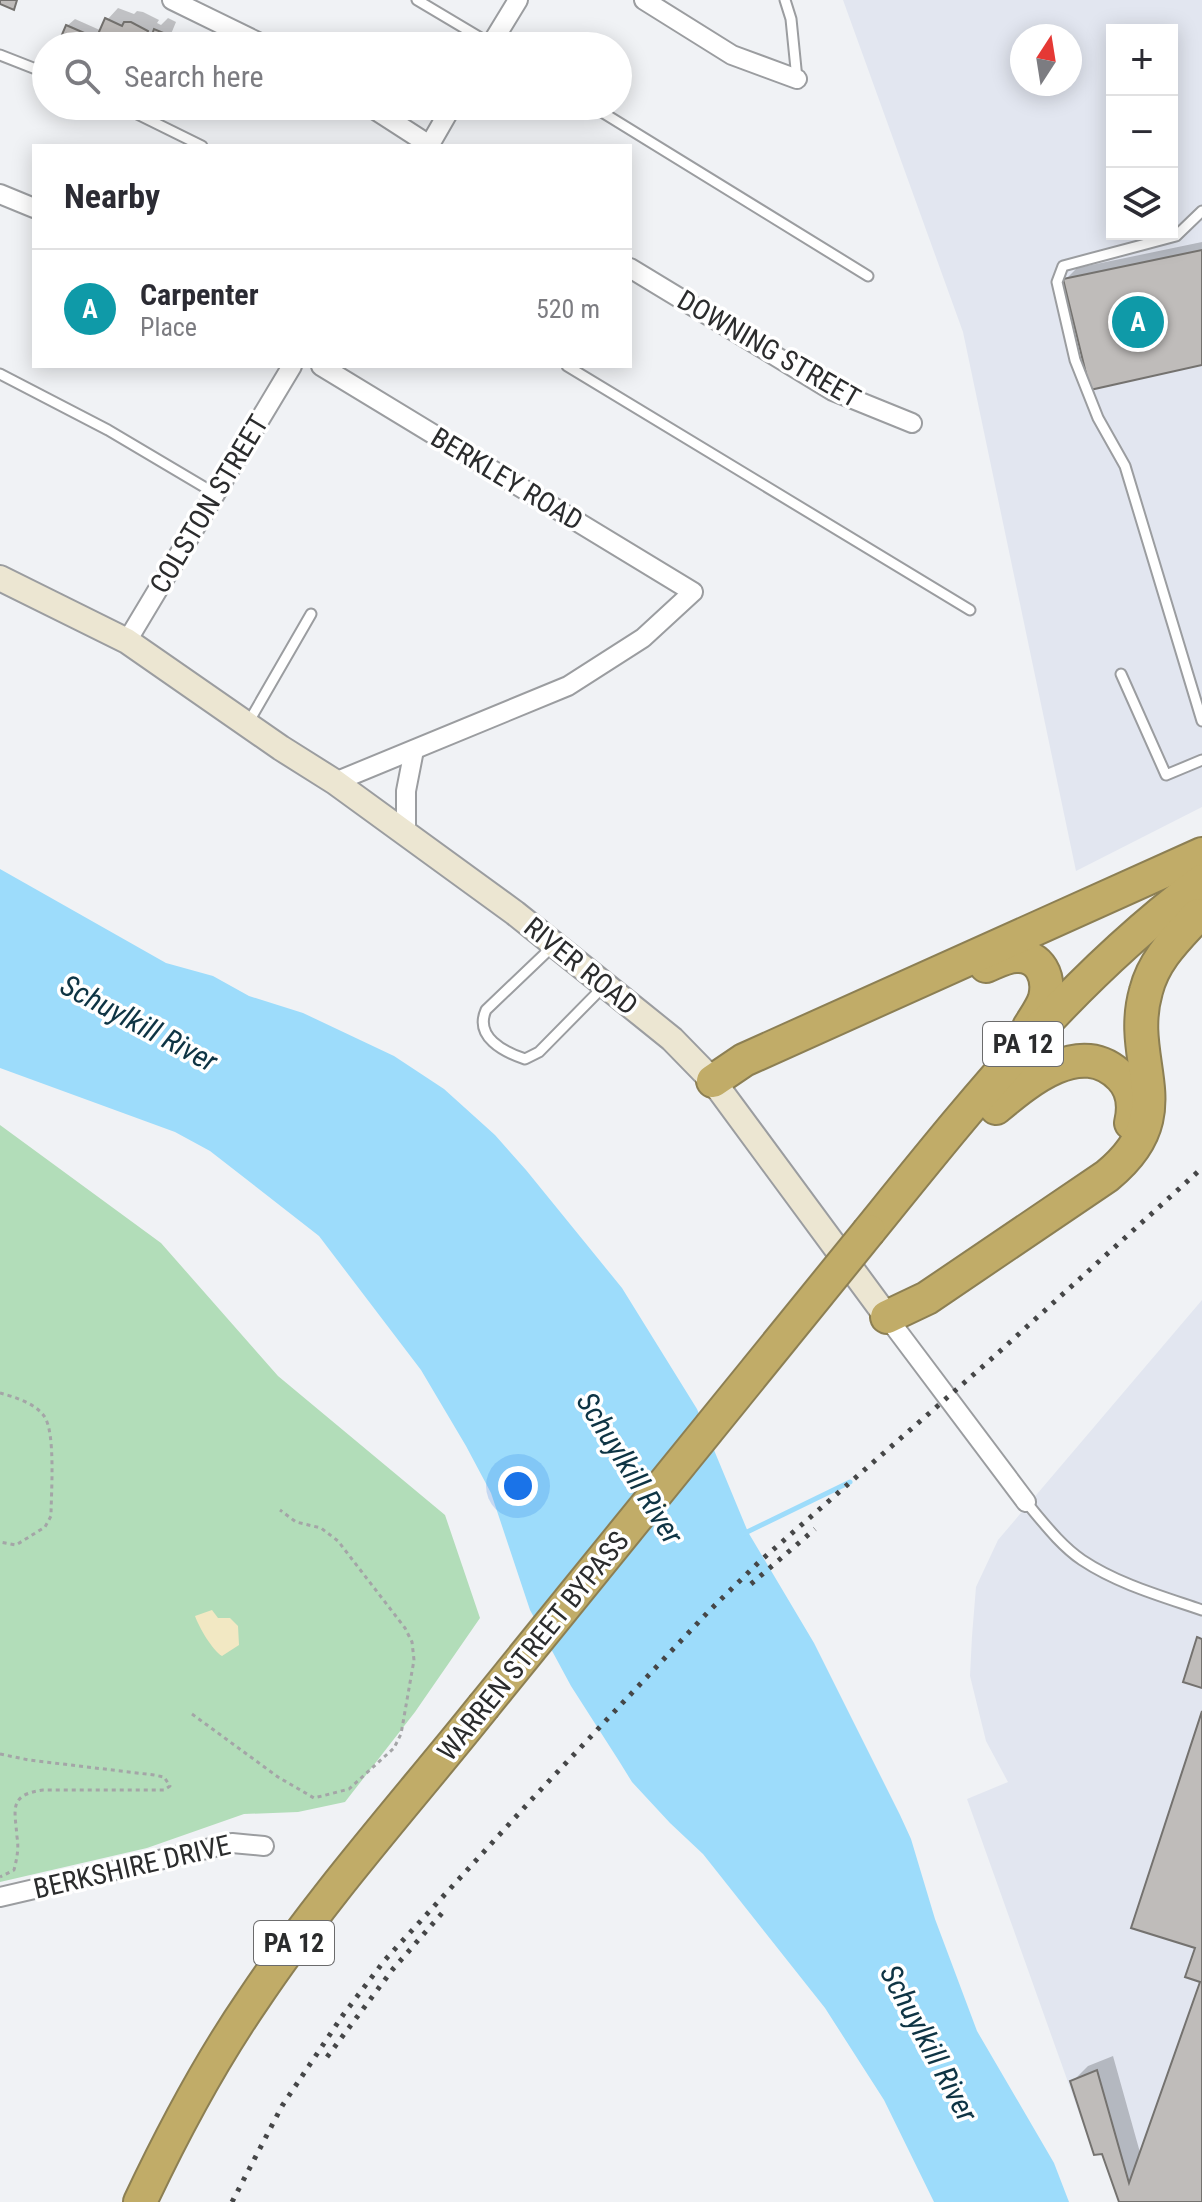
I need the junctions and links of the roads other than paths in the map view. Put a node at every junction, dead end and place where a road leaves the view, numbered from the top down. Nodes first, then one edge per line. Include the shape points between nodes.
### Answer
1 (172, 0) edge
2 (417, 0) edge
3 (518, 0) edge
4 (644, 0) edge
5 (785, 0) edge
6 (237, 32) edge
7 (470, 32) edge
8 (499, 32) edge
9 (0, 55) edge
10 (32, 68) edge
11 (797, 79) joint
12 (149, 120) edge
13 (390, 120) edge
14 (444, 120) edge
15 (615, 120) edge
16 (198, 144) edge
17 (427, 144) edge
18 (431, 144) edge
19 (0, 194) edge
20 (32, 207) edge
21 (1202, 211) edge
22 (632, 269) edge
23 (868, 276) dead end
24 (291, 368) edge
25 (324, 368) edge
26 (570, 368) edge
27 (0, 374) edge
28 (912, 423) dead end
29 (216, 494) junction
30 (0, 578) edge
31 (970, 610) dead end
32 (311, 614) dead end
33 (127, 641) junction
34 (1121, 674) dead end
35 (1202, 721) edge
36 (247, 725) junction
37 (414, 750) junction
38 (1202, 760) edge
39 (335, 782) junction
40 (406, 833) junction
41 (1202, 854) edge
42 (1202, 881) edge
43 (1200, 914) edge
44 (555, 945) junction
45 (605, 985) junction
46 (1009, 1060) junction
47 (713, 1081) junction
48 (996, 1108) junction
49 (875, 1239) junction
50 (887, 1317) junction
51 (1026, 1502) joint
52 (1202, 1610) edge
53 (490, 1716) junction
54 (264, 1846) dead end
55 (0, 1897) edge
56 (140, 2202) edge
57 (162, 2202) edge

1 - 6 street
2 - 7 lane
3 - 8 street
4 - 11 street via 732,55
5 - 11 lane
9 - 10 lane
12 - 16 lane
13 - 17 street
14 - 18 street
15 - 23 lane
19 - 20 street
21 - 35 lane via 1176,236 1063,266 1057,282 1075,360 1125,466
22 - 28 street, DOWNING STREET via 833,391
24 - 29 street, COLSTON STREET
25 - 37 street, BERKLEY ROAD via 693,592 643,638 568,686
26 - 31 lane
27 - 29 lane
29 - 33 street, COLSTON STREET
30 - 33 street, RIVER ROAD
32 - 36 lane
33 - 36 street, RIVER ROAD
34 - 38 lane via 1166,775
36 - 39 street, RIVER ROAD
37 - 39 street
37 - 40 street via 406,791
39 - 40 street, RIVER ROAD
40 - 44 street, RIVER ROAD
41 - 47 highway via 744,1060
42 - 46 highway, WARREN STREET BYPASS / PA 12 via 1110,957
43 - 48 highway, WARREN STREET BYPASS / PA 12 via 1089,1006
43 - 50 highway via 1165,951 1145,991 1142,1022 1150,1104 1130,1155 927,1298
44 - 45 street, RIVER ROAD
44 - 45 lane via 486,1010 484,1029 500,1048 525,1059 539,1052
45 - 47 street, RIVER ROAD via 672,1039
46 - 47 highway via 1047,987 1043,969 1024,956 1000,960 750,1073
46 - 49 highway, WARREN STREET BYPASS / PA 12
47 - 50 street, RIVER ROAD
48 - 49 highway, WARREN STREET BYPASS / PA 12
48 - 50 highway via 1043,1072 1083,1062 1116,1073 1129,1088 1133,1109 1126,1135 1110,1156 919,1287
49 - 53 highway, WARREN STREET BYPASS / PA 12, bridge
50 - 51 street, RIVER ROAD
51 - 52 lane via 1081,1559 1129,1584
53 - 56 highway, WARREN STREET BYPASS / PA 12 via 310,1921 254,1997 202,2080
53 - 57 highway, WARREN STREET BYPASS / PA 12 via 271,2008 219,2090
54 - 55 street, BERKSHIRE DRIVE via 232,1843

